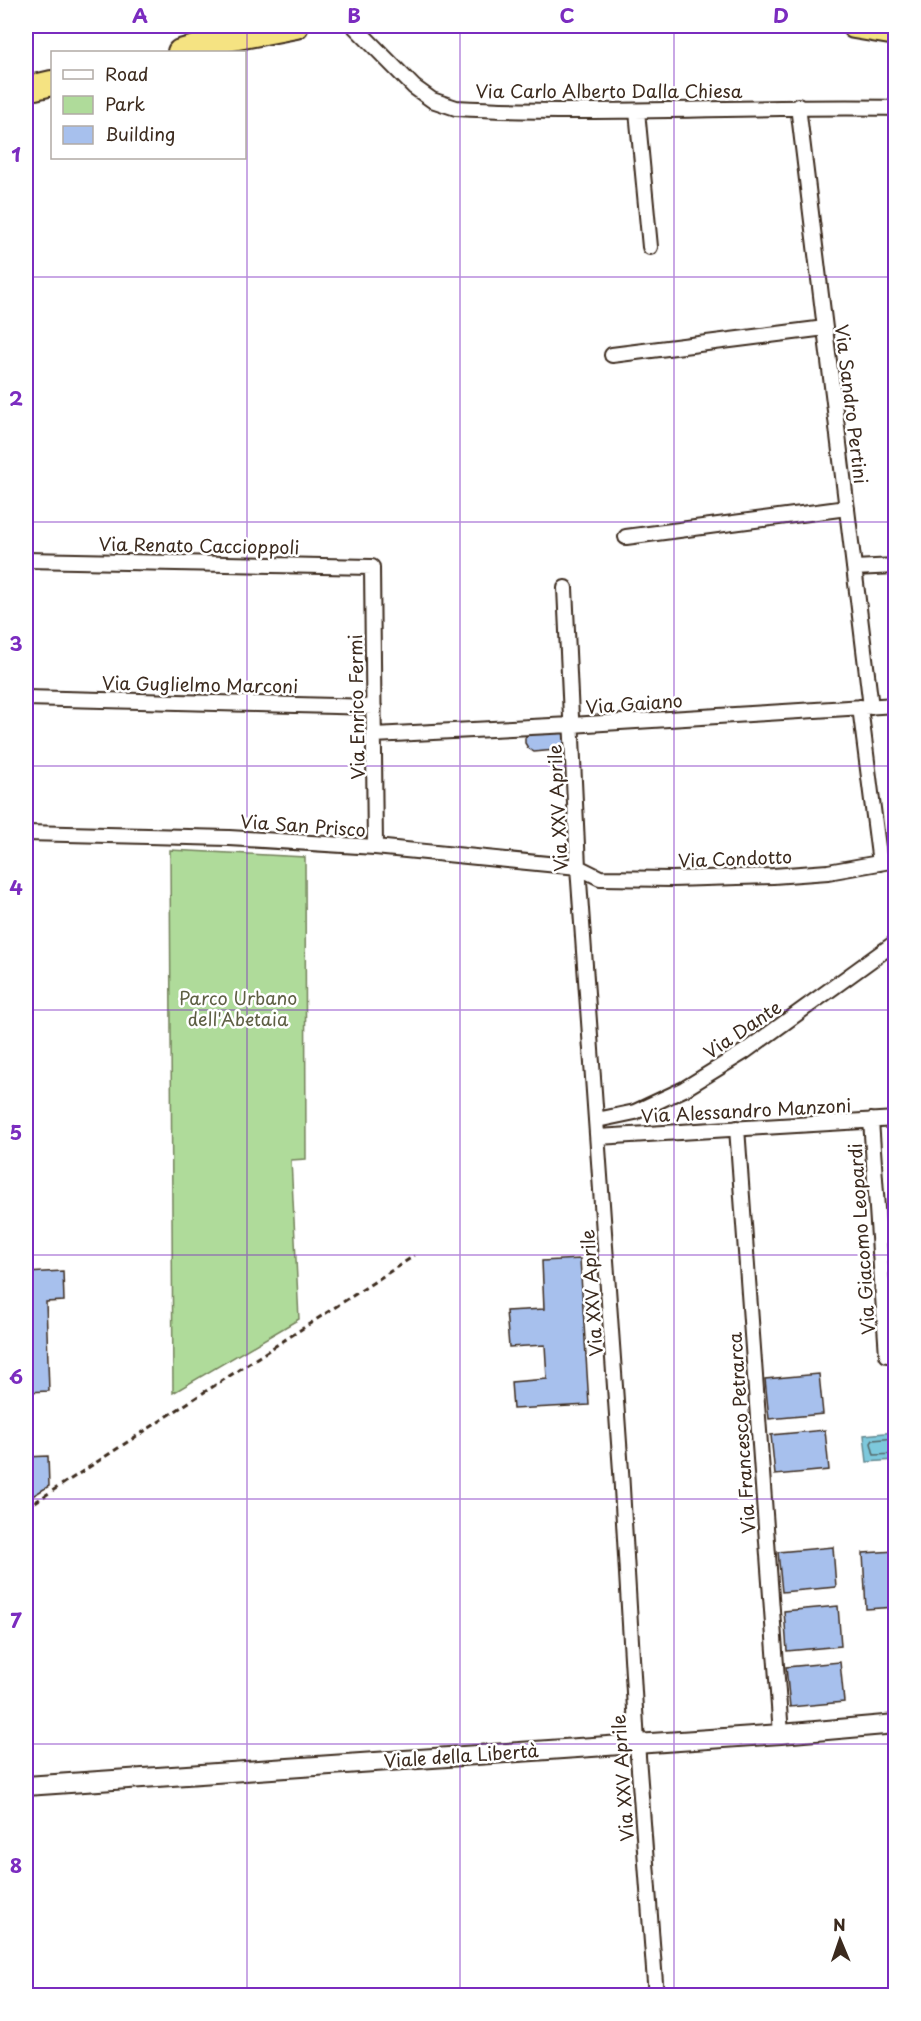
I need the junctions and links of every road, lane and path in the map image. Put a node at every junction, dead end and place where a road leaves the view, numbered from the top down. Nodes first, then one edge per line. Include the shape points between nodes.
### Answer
1 (296, 26) edge
2 (354, 26) edge
3 (854, 26) edge
4 (896, 33) edge
5 (184, 51) edge
6 (51, 83) edge
7 (26, 89) edge
8 (798, 106) junction
9 (896, 108) edge
10 (637, 111) junction
11 (650, 247) dead end
12 (825, 328) junction
13 (612, 356) dead end
14 (847, 508) junction
15 (626, 537) dead end
16 (26, 560) edge
17 (896, 566) edge
18 (372, 567) joint
19 (854, 568) junction
20 (565, 588) dead end
21 (26, 698) edge
22 (896, 705) edge
23 (374, 707) junction
24 (866, 707) junction
25 (571, 725) junction
26 (374, 735) junction
27 (26, 832) edge
28 (375, 847) junction
29 (896, 860) edge
30 (880, 863) junction
31 (578, 867) junction
32 (896, 942) edge
33 (896, 1119) edge
34 (597, 1120) junction
35 (871, 1120) junction
36 (737, 1128) junction
37 (598, 1137) junction
38 (414, 1256) dead end
39 (886, 1355) dead end
40 (26, 1509) edge
41 (896, 1724) edge
42 (781, 1734) junction
43 (638, 1743) junction
44 (26, 1786) edge
45 (656, 1995) edge

1 - 5 highway
2 - 10 street, Via Carlo Alberto Dalla Chiesa via 414,87 432,100 456,108
3 - 4 highway
6 - 7 highway
8 - 9 street, Via Carlo Alberto Dalla Chiesa
8 - 10 street, Via Carlo Alberto Dalla Chiesa
8 - 12 street, Via Sandro Pertini
10 - 11 street
12 - 13 street
12 - 14 street, Via Sandro Pertini
14 - 15 street
14 - 19 street, Via Sandro Pertini
16 - 18 street, Via Renato Caccioppoli
17 - 19 street
18 - 23 street, Via Enrico Fermi
19 - 24 street, Via Sandro Pertini
20 - 25 street, Via XXV Aprile
21 - 23 street, Via Guglielmo Marconi
22 - 24 street, Via Gaiano
23 - 26 street, Via Enrico Fermi
24 - 25 street, Via Gaiano
24 - 30 street, Via Sandro Pertini
25 - 26 street, Via Gaiano
25 - 31 street, Via XXV Aprile
26 - 28 street, Via Enrico Fermi
27 - 28 street, Via San Prisco
28 - 31 street, Via San Prisco
29 - 30 street, Via Condotto
30 - 31 street, Via Condotto via 828,872 672,879 600,878
31 - 34 street, Via XXV Aprile
32 - 34 street, Via Dante via 744,1052 684,1089 635,1112
33 - 35 street, Via Alessandro Manzoni
34 - 37 street, Via XXV Aprile
35 - 36 street, Via Alessandro Manzoni
35 - 39 street, Via Giacomo Leopardi
36 - 37 street, Via Alessandro Manzoni
36 - 42 street, Via Francesco Petrarca
37 - 43 street, Via XXV Aprile
38 - 40 path
41 - 42 street, Viale della Libertà
42 - 43 street, Viale della Libertà
43 - 44 street, Viale della Libertà
43 - 45 street, Via XXV Aprile

